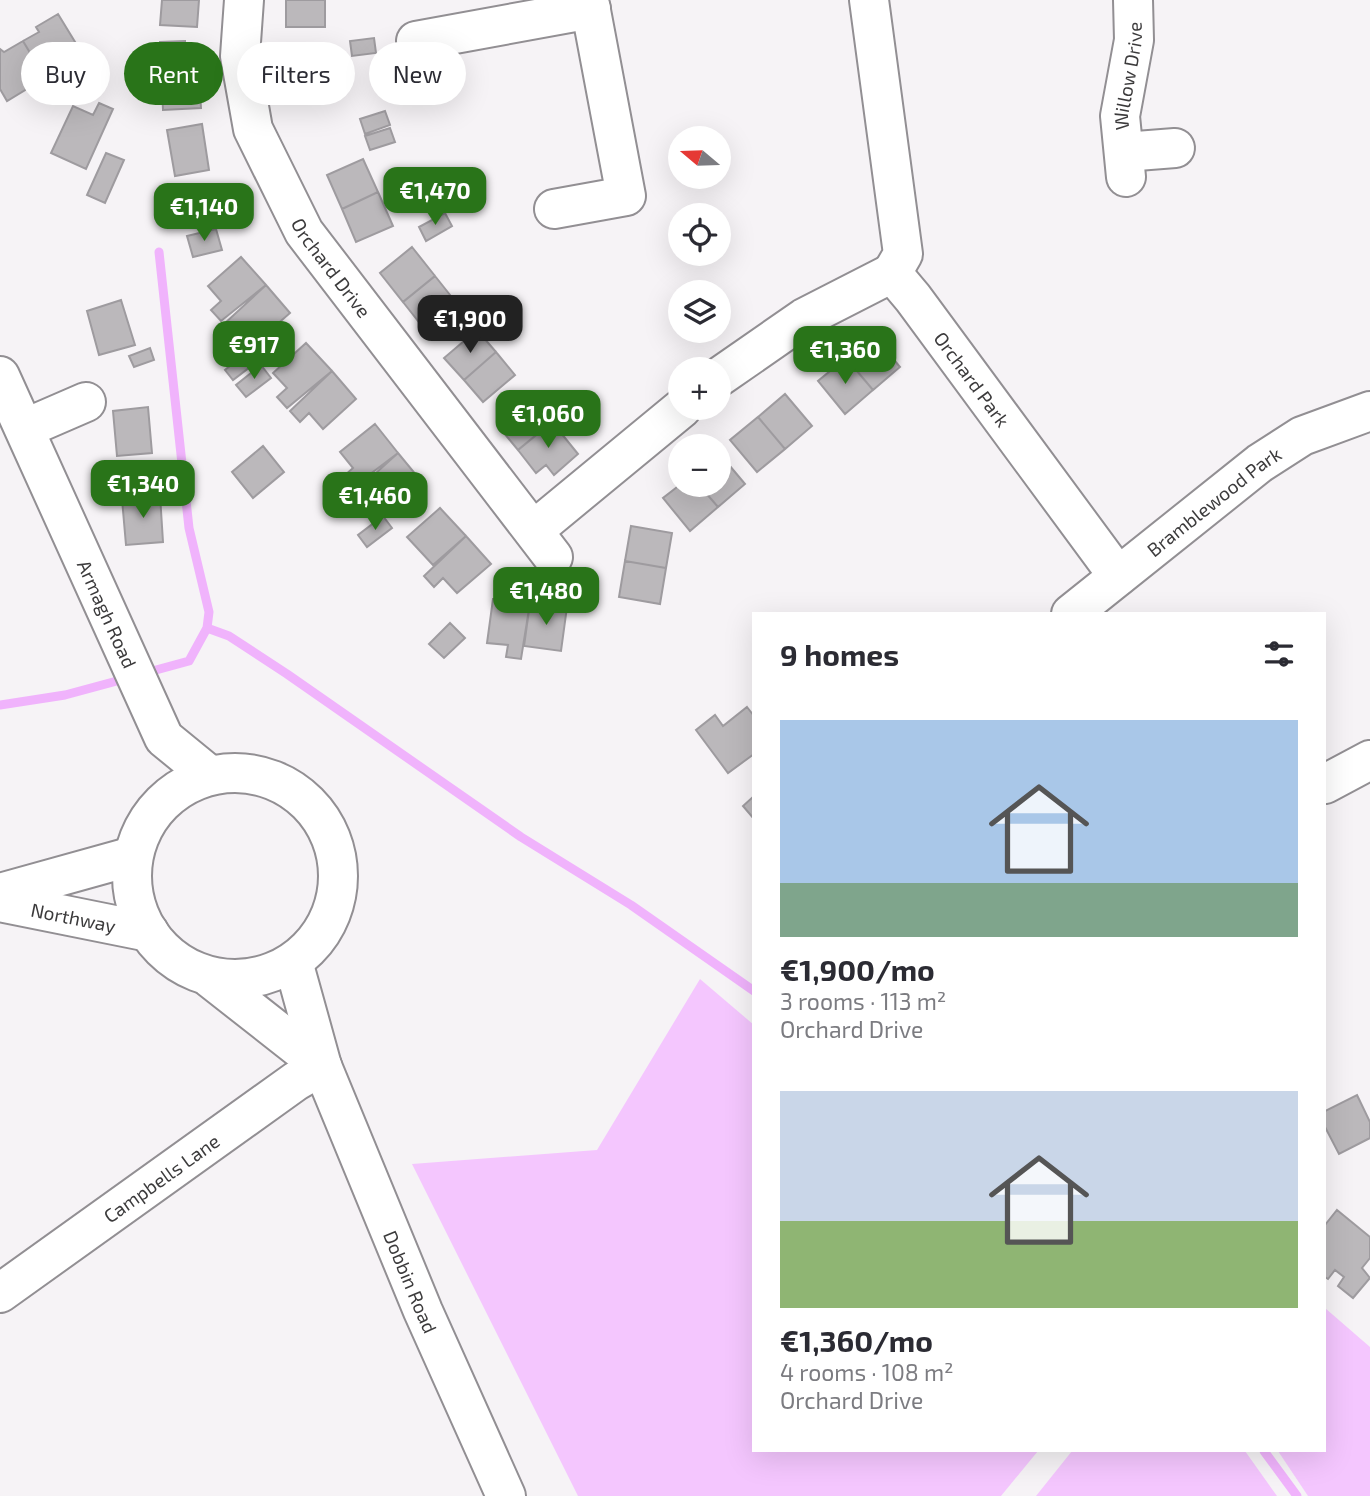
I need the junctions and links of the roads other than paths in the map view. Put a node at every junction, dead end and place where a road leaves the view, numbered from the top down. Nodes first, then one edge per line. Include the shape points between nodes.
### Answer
1 (244, 0) edge
2 (869, 0) edge
3 (1133, 0) edge
4 (590, 4) edge
5 (416, 41) dead end
6 (1175, 148) dead end
7 (554, 209) dead end
8 (891, 273) junction
9 (731, 369) edge
10 (0, 376) edge
11 (86, 402) dead end
12 (1370, 411) edge
13 (670, 420) edge
14 (26, 428) junction
15 (1118, 576) junction
16 (1073, 612) edge
17 (164, 738) junction
18 (1370, 760) edge
19 (208, 774) junction
20 (1326, 783) edge
21 (162, 803) junction
22 (133, 856) junction
23 (0, 893) edge
24 (0, 902) edge
25 (149, 932) junction
26 (294, 965) junction
27 (210, 978) junction
28 (322, 1066) junction
29 (0, 1293) edge
30 (506, 1496) edge

1 - 13 main road, Orchard Drive via 240,56 253,129 304,232 544,543
2 - 8 main road via 903,254
3 - 6 main road, Willow Drive via 1134,40 1121,103 1125,165
4 - 5 main road
4 - 7 main road via 626,196
8 - 9 main road via 804,318
8 - 15 main road, Orchard Park
10 - 14 main road, Armagh Road
11 - 14 main road
12 - 15 main road, Bramblewood Park via 1302,436 1260,463
14 - 17 main road, Armagh Road
15 - 16 main road, Bramblewood Park
17 - 19 main road, Armagh Road
17 - 21 main road, Armagh Road
18 - 20 main road
19 - 21 main road via 184,783
19 - 26 main road via 251,774 284,785 311,805 330,833 338,865 337,899 324,931
21 - 22 main road via 144,828
22 - 23 main road, Northway
22 - 25 main road via 131,888 139,917
24 - 25 main road, Northway
25 - 27 main road via 180,965
26 - 27 main road via 242,981
26 - 28 main road, Dobbin Road
27 - 28 main road, Dobbin Road
28 - 29 main road, Campbells Lane
28 - 30 main road, Dobbin Road via 423,1311

